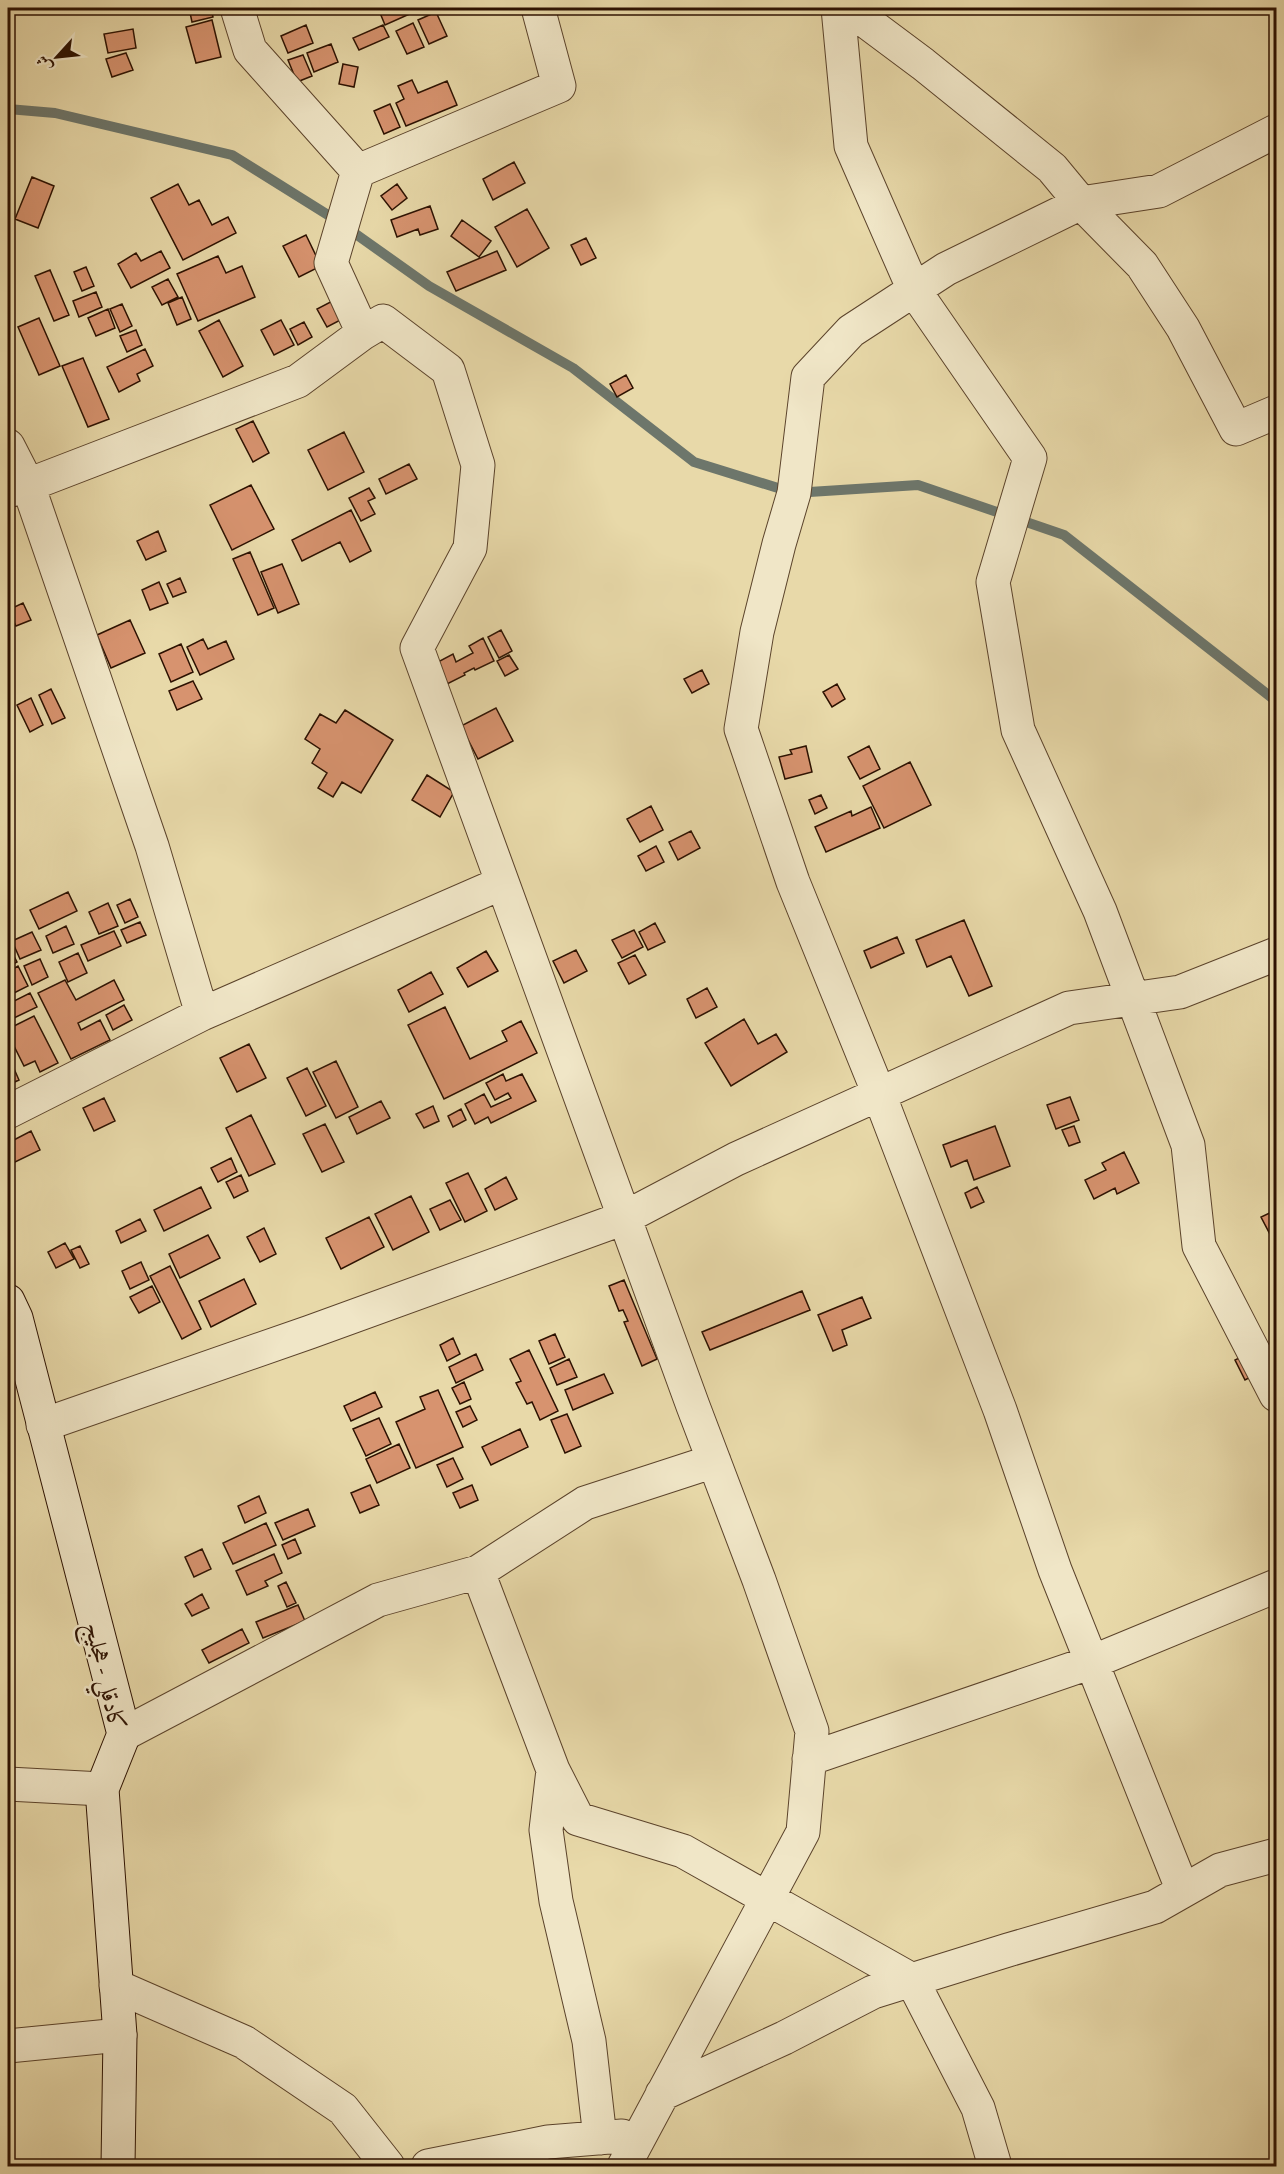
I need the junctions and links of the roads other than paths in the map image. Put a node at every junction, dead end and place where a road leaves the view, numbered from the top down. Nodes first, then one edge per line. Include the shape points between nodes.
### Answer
1 (237, 8) edge
2 (538, 8) edge
3 (838, 8) edge
4 (848, 8) edge
5 (1276, 131) edge
6 (358, 171) junction
7 (1081, 203) junction
8 (914, 290) junction
9 (363, 333) junction
10 (1276, 412) edge
11 (8, 446) edge
12 (18, 488) edge
13 (502, 883) junction
14 (1276, 954) edge
15 (1132, 998) junction
16 (202, 1014) junction
17 (879, 1094) junction
18 (8, 1112) edge
19 (624, 1218) junction
20 (8, 1301) edge
21 (1276, 1395) edge
22 (43, 1425) junction
23 (714, 1461) junction
24 (478, 1572) junction
25 (1276, 1586) edge
26 (1092, 1662) junction
27 (124, 1734) junction
28 (809, 1759) junction
29 (553, 1770) junction
30 (8, 1784) edge
31 (102, 1789) junction
32 (1276, 1855) edge
33 (1183, 1891) junction
34 (768, 1899) junction
35 (912, 1980) junction
36 (116, 1986) junction
37 (120, 2035) junction
38 (8, 2046) edge
39 (662, 2094) junction
40 (641, 2135) junction
41 (600, 2138) junction
42 (118, 2166) edge
43 (388, 2166) edge
44 (428, 2166) edge
45 (624, 2166) edge
46 (995, 2166) edge

1 - 6 street via 250,50
2 - 6 street via 559,86
3 - 8 street via 851,146
4 - 7 street via 1052,168
5 - 7 street via 1159,191
6 - 9 street via 331,263
7 - 8 street via 946,269
7 - 10 street via 1142,265 1183,328 1236,429
8 - 15 street via 1030,458 993,582 1018,730 1100,910
8 - 17 street via 851,331 808,377 794,494 757,632 741,729 793,882
9 - 12 street via 298,381
9 - 13 street via 383,321 448,370 478,465 470,548 417,648
11 - 12 street
12 - 16 street via 152,846
13 - 16 street
13 - 19 street
14 - 15 street via 1180,992
15 - 17 street via 1069,1008
15 - 21 street via 1188,1145 1199,1246
16 - 18 street
17 - 19 street via 736,1159
17 - 26 street
19 - 22 street
19 - 23 street
20 - 22 street, كادقلي - هجليج via 16,1318
22 - 27 street, كادقلي - هجليج
23 - 24 street via 585,1503
23 - 28 street via 812,1731
24 - 27 street via 378,1600
24 - 29 street
25 - 26 street
26 - 28 street
26 - 33 street
27 - 31 street, كادقلي - هجليج
28 - 34 street via 803,1832
29 - 34 street via 578,1819 683,1851
29 - 41 street via 546,1830 556,1901 589,2041
30 - 31 street
31 - 36 street, كادقلي - هجليج
32 - 33 street via 1220,1870
33 - 35 street via 1155,1907
34 - 35 street
34 - 39 street
35 - 39 street via 873,1992
35 - 46 street via 978,2108
36 - 37 street, كادقلي - هجليج
36 - 43 street via 244,2042 343,2109
37 - 38 street
37 - 42 street, كادقلي - هجليج
39 - 40 street
40 - 41 street
40 - 45 street
41 - 44 street via 548,2142

